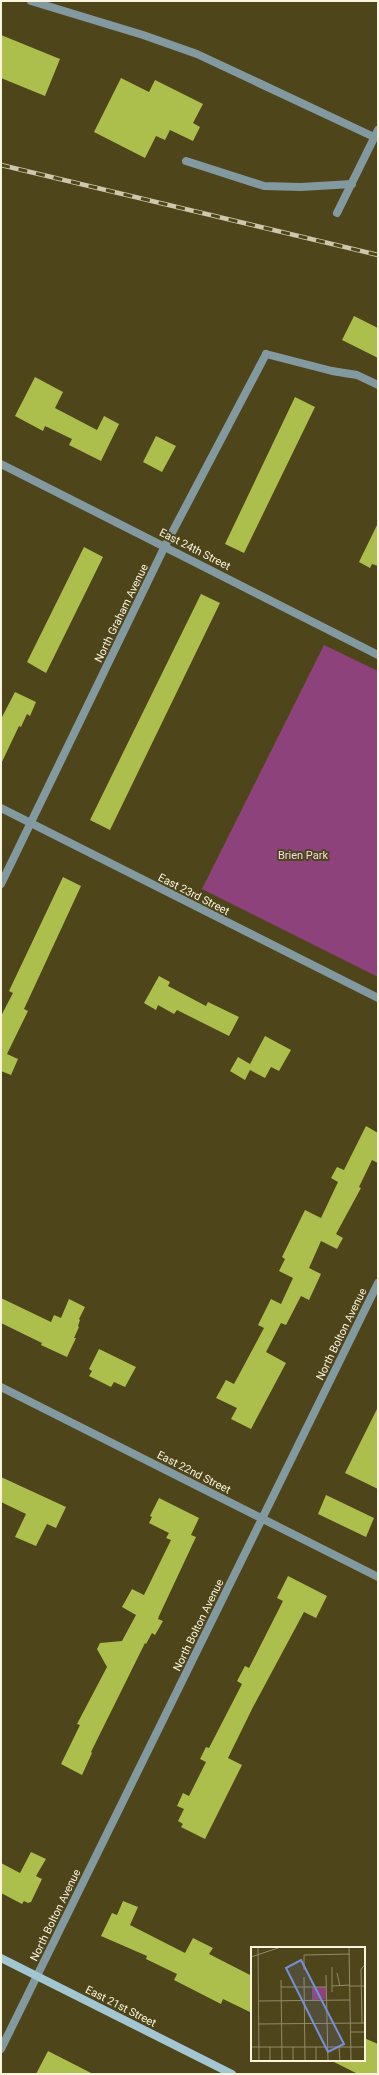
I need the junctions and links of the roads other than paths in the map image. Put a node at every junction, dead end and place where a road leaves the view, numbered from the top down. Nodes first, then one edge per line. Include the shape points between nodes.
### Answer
1 (31, 1) edge
2 (377, 133) edge
3 (186, 161) dead end
4 (352, 184) junction
5 (337, 213) dead end
6 (378, 385) edge
7 (1, 464) edge
8 (165, 546) junction
9 (378, 655) edge
10 (1, 808) edge
11 (31, 823) junction
12 (1, 884) edge
13 (378, 998) edge
14 (378, 1283) edge
15 (1, 1387) edge
16 (262, 1519) junction
17 (378, 1577) edge
18 (1, 1958) edge
19 (37, 1976) junction
20 (1, 2049) edge
21 (232, 2074) edge

1 - 2 street via 197,54
2 - 4 street
3 - 4 street via 264,186
4 - 5 street
6 - 8 street, North Graham Avenue via 357,375 266,354
7 - 8 street, East 24th Street
8 - 9 street, East 24th Street
8 - 11 street, North Graham Avenue
10 - 11 street, East 23rd Street
11 - 12 street, North Graham Avenue
11 - 13 street, East 23rd Street
14 - 16 street, North Bolton Avenue
15 - 16 street, East 22nd Street
16 - 17 street, East 22nd Street
16 - 19 street, North Bolton Avenue
18 - 19 main road, East 21st Street
19 - 20 street, North Bolton Avenue
19 - 21 main road, East 21st Street

